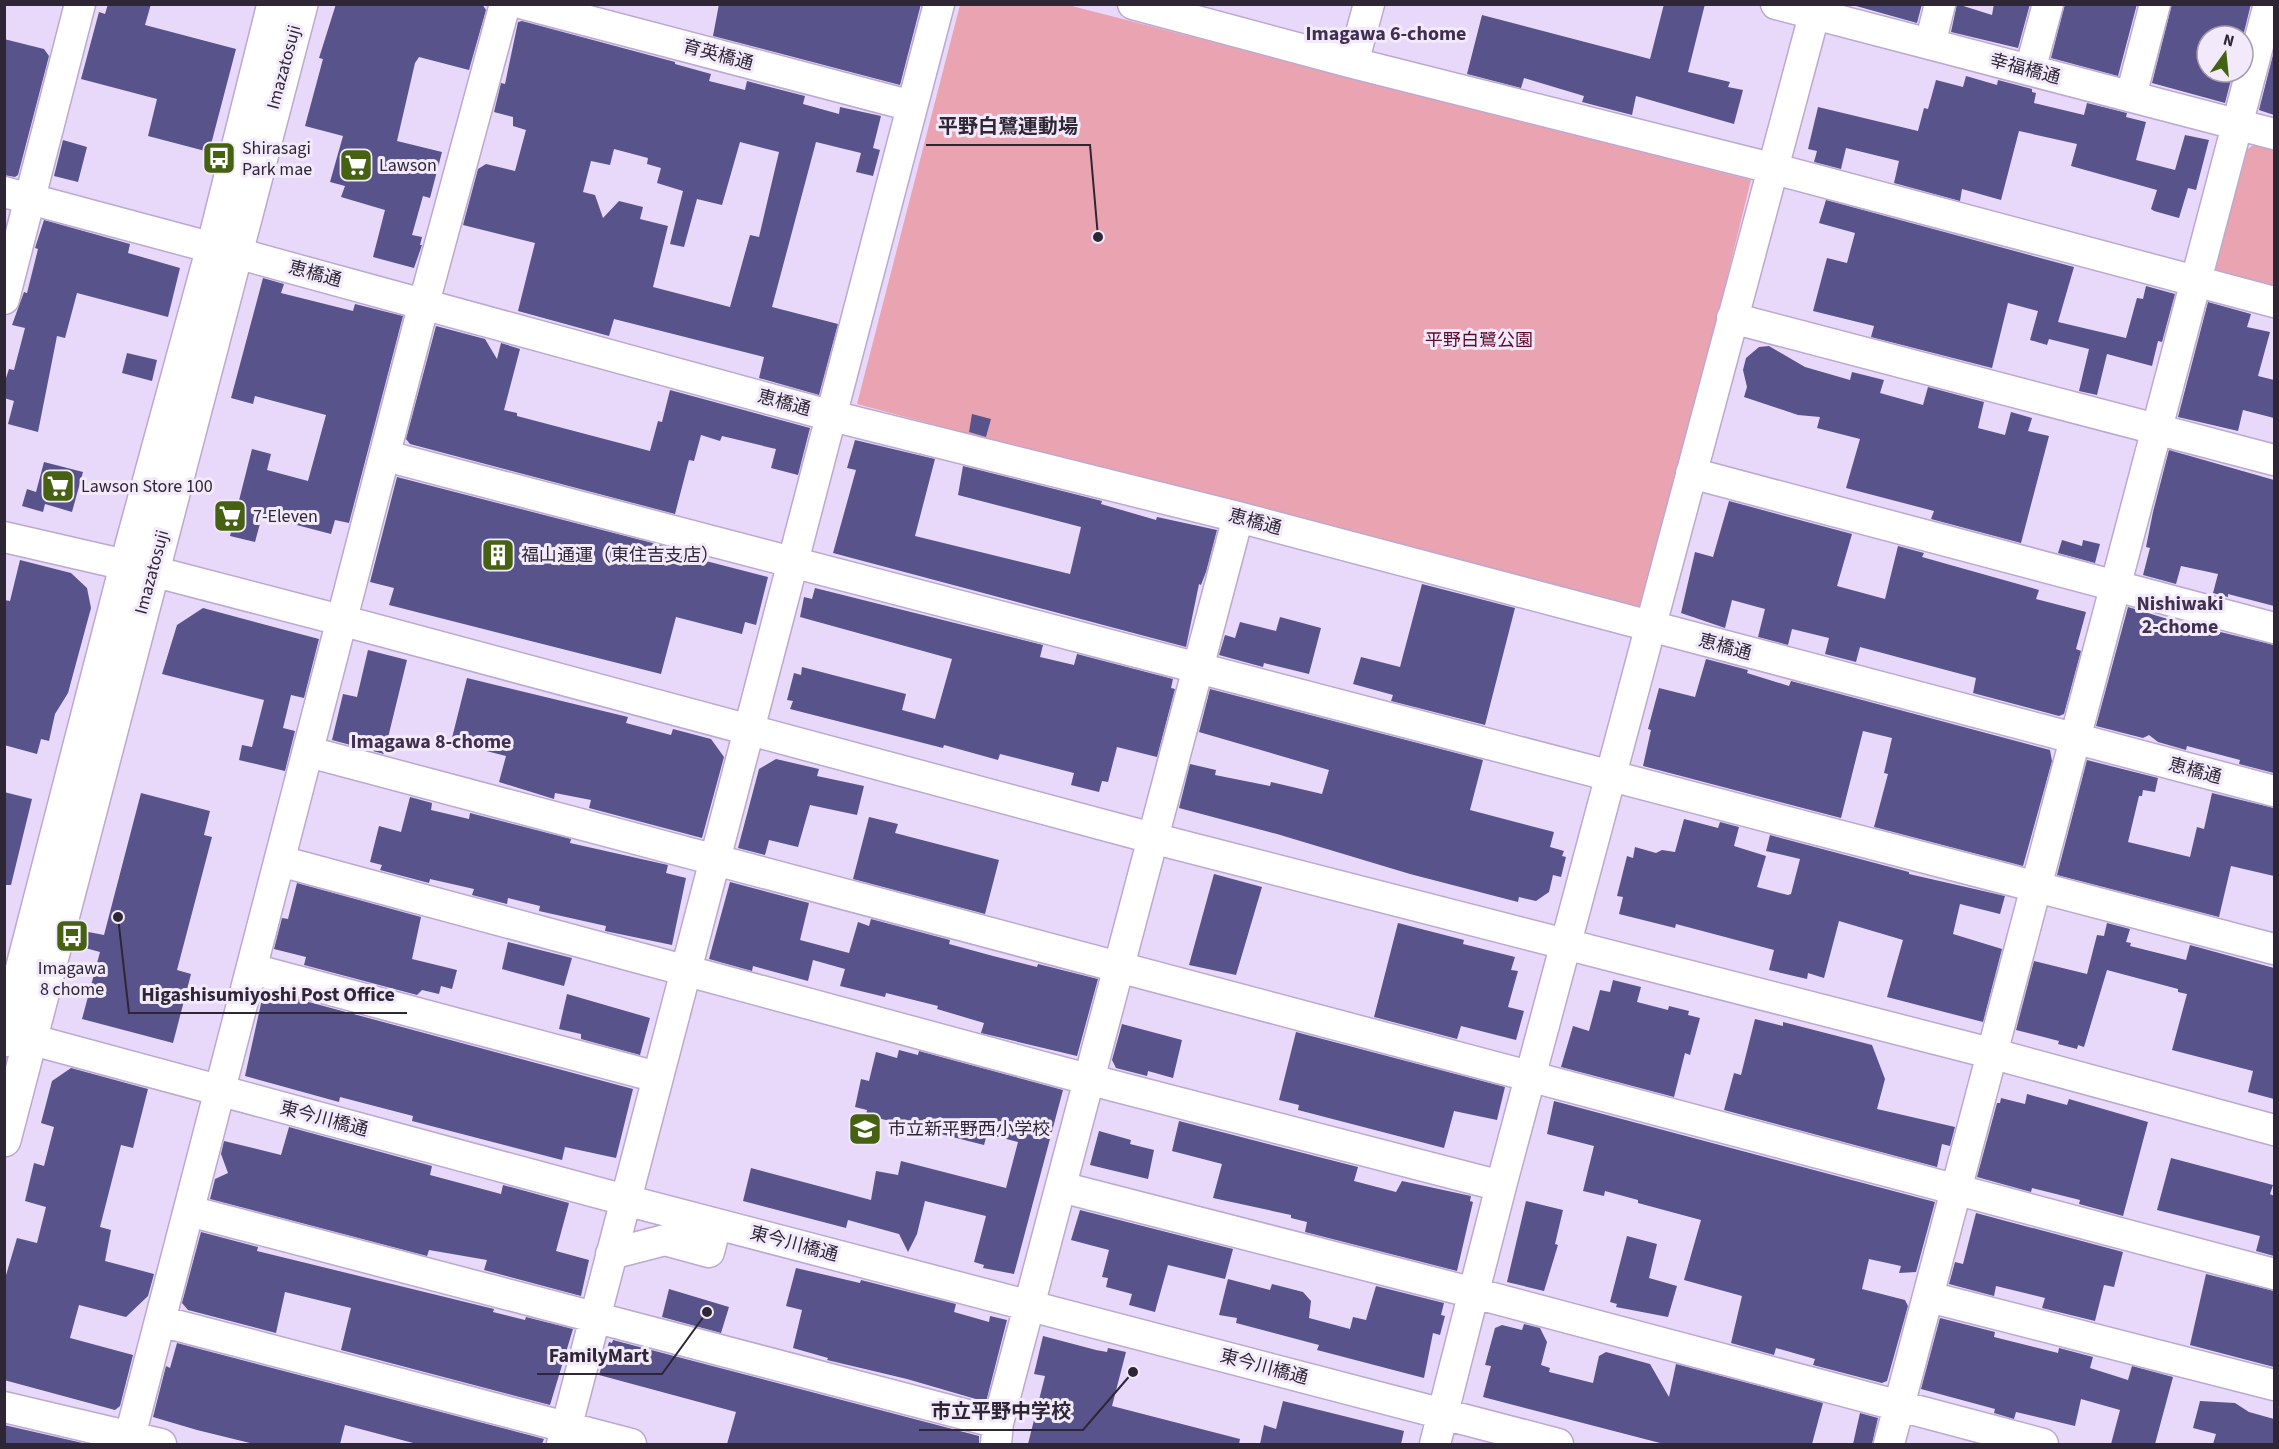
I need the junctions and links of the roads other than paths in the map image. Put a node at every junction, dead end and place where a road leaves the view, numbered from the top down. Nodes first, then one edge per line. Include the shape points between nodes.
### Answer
1 (80, 4) edge
2 (274, 4) edge
3 (301, 4) edge
4 (505, 4) edge
5 (524, 4) edge
6 (939, 4) edge
7 (1133, 4) edge
8 (1369, 4) edge
9 (1776, 4) edge
10 (1940, 4) edge
11 (2048, 4) edge
12 (2155, 4) edge
13 (2270, 4) edge
14 (1816, 9) edge
15 (1929, 44) junction
16 (1353, 63) junction
17 (2030, 70) junction
18 (2131, 96) junction
19 (912, 106) junction
20 (2239, 124) junction
21 (2274, 134) edge
22 (1771, 168) junction
23 (18, 195) edge
24 (225, 251) junction
25 (2196, 281) junction
26 (4, 299) edge
27 (2274, 302) edge
28 (424, 303) junction
29 (1732, 318) junction
30 (832, 416) junction
31 (2158, 429) junction
32 (386, 456) junction
33 (2274, 460) edge
34 (1691, 473) junction
35 (1238, 517) junction
36 (4, 537) edge
37 (793, 562) junction
38 (139, 569) junction
39 (2117, 586) junction
40 (344, 621) junction
41 (1652, 627) junction
42 (2274, 628) edge
43 (1197, 669) junction
44 (748, 728) junction
45 (2076, 739) junction
46 (309, 752) junction
47 (1611, 776) junction
48 (2274, 791) edge
49 (1152, 838) junction
50 (714, 860) junction
51 (280, 861) junction
52 (2038, 887) junction
53 (1566, 946) junction
54 (2274, 949) edge
55 (1119, 967) junction
56 (252, 969) junction
57 (685, 972) junction
58 (12, 1036) edge
59 (1994, 1054) junction
60 (1530, 1076) junction
61 (657, 1077) junction
62 (1090, 1080) junction
63 (220, 1091) junction
64 (2274, 1130) edge
65 (4, 1140) edge
66 (1501, 1186) junction
67 (1061, 1187) junction
68 (1958, 1190) junction
69 (625, 1200) junction
70 (189, 1212) junction
71 (716, 1224) junction
72 (611, 1254) junction
73 (2274, 1274) edge
74 (1474, 1293) junction
75 (1929, 1297) junction
76 (1029, 1305) junction
77 (595, 1318) junction
78 (160, 1321) junction
79 (2274, 1385) edge
80 (1899, 1406) junction
81 (4, 1407) edge
82 (1443, 1414) junction
83 (997, 1434) edge
84 (564, 1436) edge
85 (129, 1440) edge
86 (161, 1444) edge
87 (632, 1444) edge
88 (1435, 1444) edge
89 (1558, 1444) edge
90 (1889, 1444) edge
91 (2043, 1444) edge

1 - 23 street
2 - 24 main road, Imazatosuji
3 - 24 main road, Imazatosuji
4 - 28 street
5 - 19 street, 育英橋通
6 - 19 street
7 - 16 street
8 - 16 street
9 - 14 street, 幸福橋通
10 - 15 street
11 - 17 street
12 - 18 street
13 - 20 street
14 - 15 street, 幸福橋通
14 - 22 street
15 - 17 street, 幸福橋通
16 - 22 street
17 - 18 street, 幸福橋通
18 - 20 street, 幸福橋通
19 - 30 street
20 - 21 street, 幸福橋通
20 - 25 street
22 - 25 street
22 - 29 street
23 - 24 street, 恵橋通
23 - 26 street
24 - 28 street, 恵橋通
24 - 38 main road, Imazatosuji
25 - 27 street
25 - 31 street
28 - 30 street, 恵橋通
28 - 32 street
29 - 31 street
29 - 34 street
30 - 35 street, 恵橋通
30 - 37 street
31 - 33 street
31 - 39 street
32 - 37 street
32 - 40 street
34 - 39 street
34 - 41 street
35 - 41 street, 恵橋通
35 - 43 street
36 - 38 street
37 - 43 street
37 - 44 street
38 - 40 street
38 - 58 main road, Imazatosuji
39 - 42 street
39 - 45 street
40 - 44 street
40 - 46 street
41 - 45 street, 恵橋通
41 - 47 street
43 - 47 street
43 - 49 street
44 - 49 street
44 - 50 street
45 - 48 street, 恵橋通
45 - 52 street
46 - 50 street
46 - 51 street
47 - 52 street
47 - 53 street
49 - 53 street
49 - 55 street
50 - 55 street
50 - 57 street
51 - 56 street
51 - 57 street
52 - 54 street
52 - 59 street
53 - 59 street
53 - 60 street
55 - 60 street
55 - 62 street
56 - 61 street
56 - 63 street
57 - 61 street
57 - 62 street
58 - 63 street, 東今川橋通
58 - 65 main road, Imazatosuji
59 - 64 street
59 - 68 street
60 - 66 street
60 - 68 street
61 - 69 street
62 - 66 street
62 - 67 street
63 - 69 street, 東今川橋通
63 - 70 street
66 - 74 street
67 - 74 street
67 - 76 street
68 - 73 street
68 - 75 street
69 - 71 street, 東今川橋通
69 - 72 street
70 - 77 street
70 - 78 street
71 - 72 street via 709,1252 664,1240
71 - 76 street, 東今川橋通
72 - 77 street
74 - 80 street
74 - 82 street
75 - 79 street
75 - 80 street
76 - 82 street, 東今川橋通
76 - 83 street
77 - 83 street
77 - 84 street
78 - 84 street
78 - 85 street
80 - 90 street
80 - 91 street
81 - 85 street
82 - 88 street
82 - 89 street, 東今川橋通
84 - 87 street
85 - 86 street

